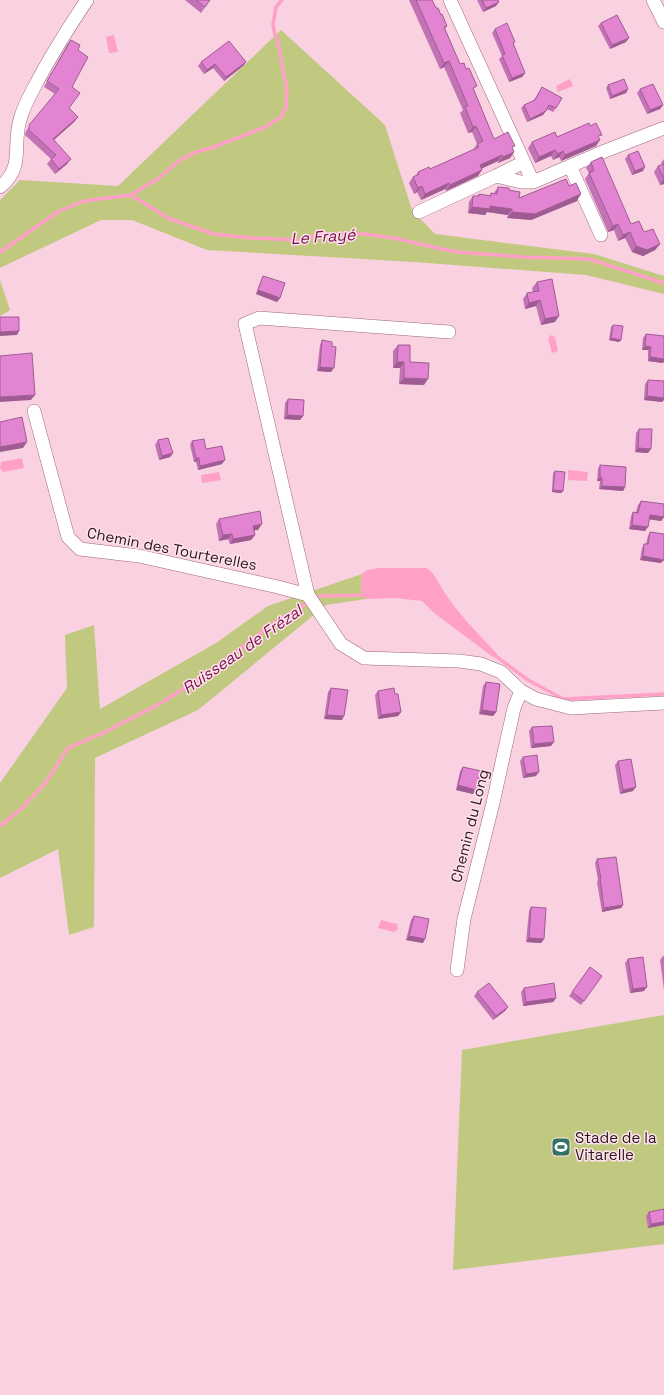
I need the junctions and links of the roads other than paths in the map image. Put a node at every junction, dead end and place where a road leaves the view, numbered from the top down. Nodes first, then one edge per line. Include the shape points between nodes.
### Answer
1 (86, 0) edge
2 (450, 0) edge
3 (653, 0) edge
4 (664, 22) edge
5 (664, 128) edge
6 (524, 162) junction
7 (570, 166) junction
8 (496, 176) junction
9 (533, 182) junction
10 (0, 187) edge
11 (419, 212) dead end
12 (601, 235) dead end
13 (449, 332) dead end
14 (34, 411) dead end
15 (308, 595) junction
16 (521, 691) junction
17 (664, 703) edge
18 (457, 970) dead end

1 - 10 street via 50,58 25,106 17,132 16,164 12,174
2 - 6 street
3 - 4 street
5 - 7 street
6 - 8 street
6 - 9 street
7 - 9 street
7 - 12 street
8 - 9 street
8 - 11 street
13 - 15 street via 259,318 246,324
14 - 15 street, Chemin des Tourterelles via 68,537 80,549 139,556
15 - 16 street via 341,644 364,658 480,664 501,672
16 - 17 street via 536,699 571,708
16 - 18 street, Chemin du Long via 514,708 464,919

